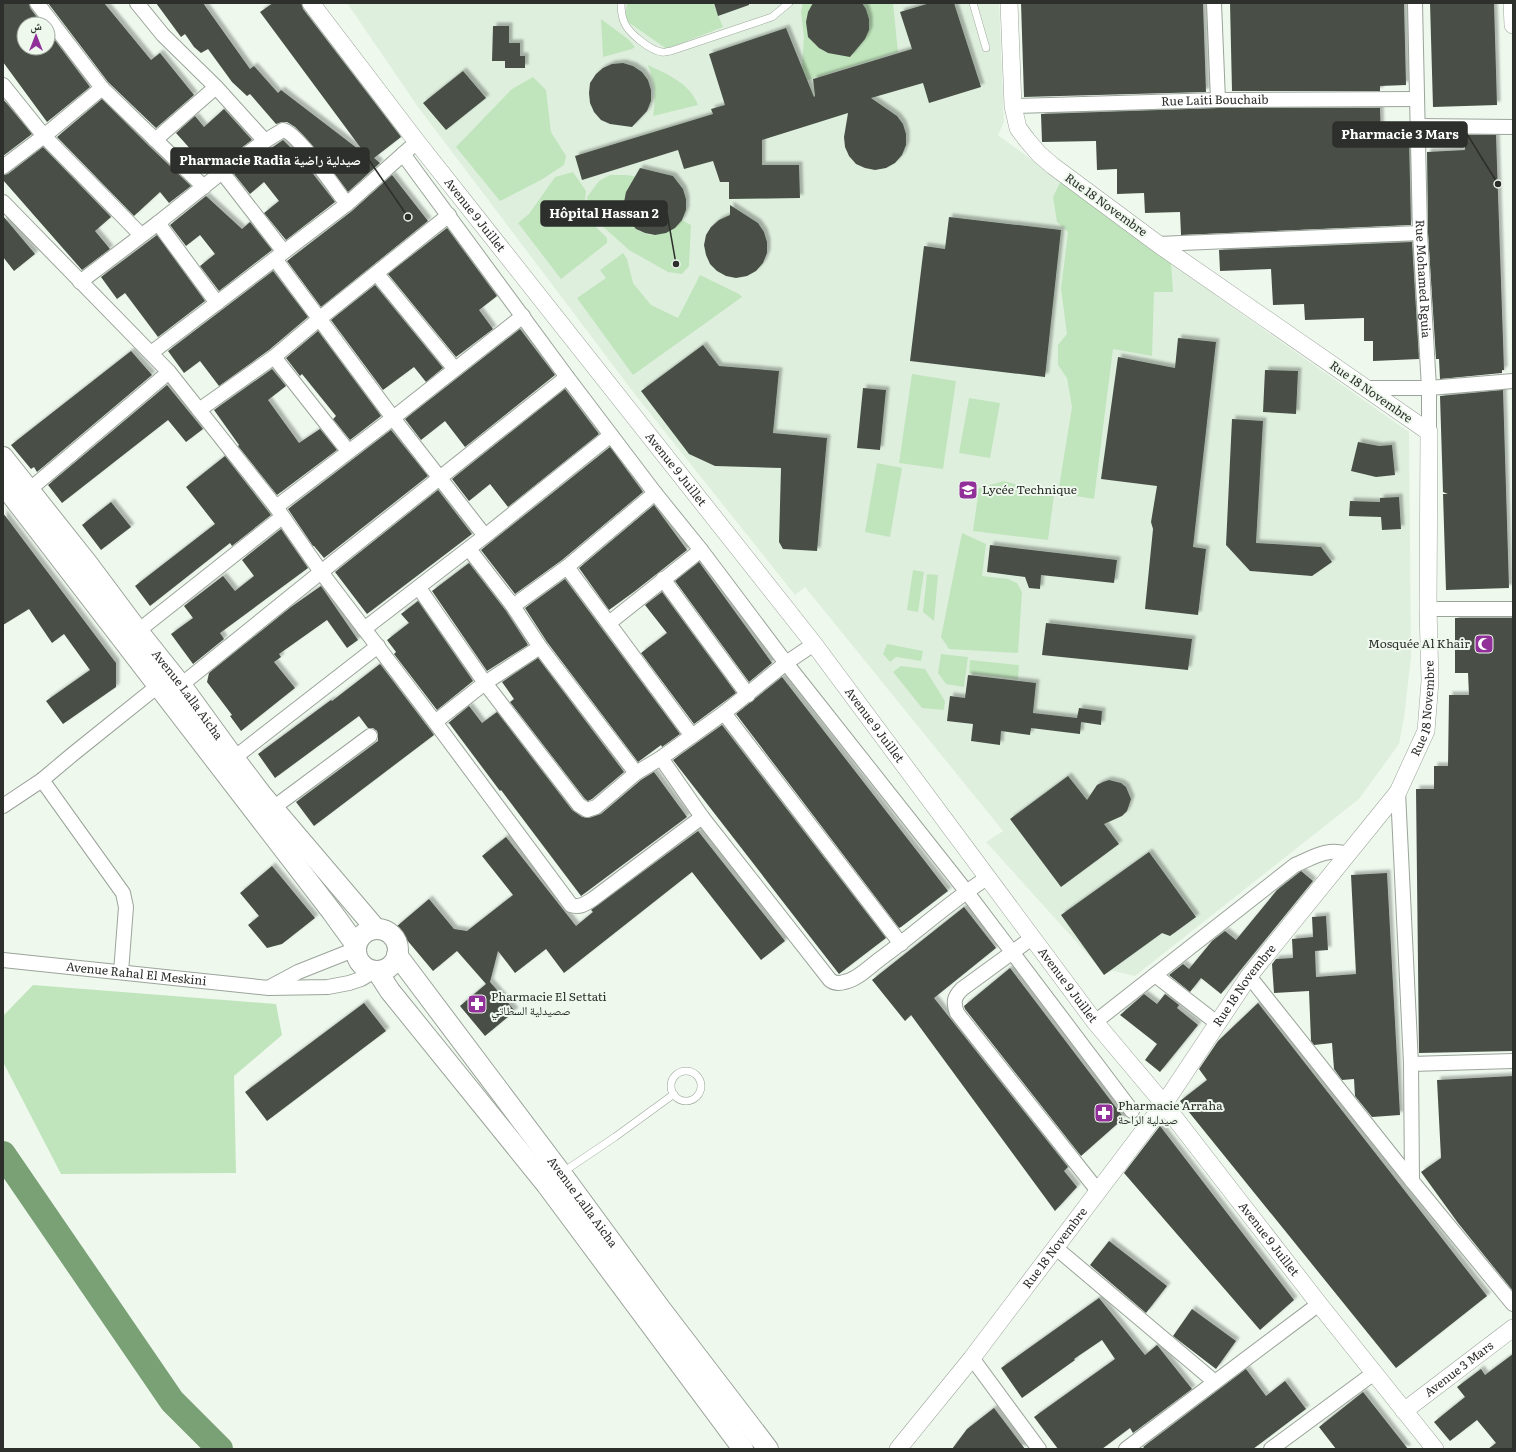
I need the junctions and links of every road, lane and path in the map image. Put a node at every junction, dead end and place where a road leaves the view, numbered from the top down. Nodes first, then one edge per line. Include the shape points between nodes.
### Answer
1 (37, 3) edge
2 (137, 3) edge
3 (311, 3) edge
4 (621, 3) edge
5 (789, 3) edge
6 (973, 3) edge
7 (1008, 3) edge
8 (1214, 3) edge
9 (1415, 3) edge
10 (1512, 6) edge
11 (1513, 25) edge
12 (986, 48) dead end
13 (3, 85) edge
14 (216, 86) junction
15 (102, 88) junction
16 (1417, 99) junction
17 (1218, 100) junction
18 (1013, 106) junction
19 (1418, 126) junction
20 (1513, 127) edge
21 (44, 136) junction
22 (155, 140) junction
23 (266, 140) junction
24 (417, 142) junction
25 (403, 154) junction
26 (3, 167) edge
27 (222, 172) junction
28 (204, 187) junction
29 (3, 202) edge
30 (347, 204) junction
31 (449, 215) junction
32 (158, 223) junction
33 (1420, 233) junction
34 (141, 235) junction
35 (1158, 244) junction
36 (279, 256) junction
37 (378, 274) junction
38 (80, 282) junction
39 (217, 303) junction
40 (523, 316) junction
41 (319, 319) junction
42 (151, 354) junction
43 (274, 357) junction
44 (454, 368) junction
45 (169, 372) junction
46 (567, 377) junction
47 (1513, 381) edge
48 (1365, 388) junction
49 (1429, 388) junction
50 (199, 410) junction
51 (393, 418) junction
52 (1429, 432) junction
53 (611, 435) junction
54 (348, 451) junction
55 (3, 456) edge
56 (439, 478) junction
57 (3, 484) edge
58 (655, 493) junction
59 (23, 495) junction
60 (279, 512) junction
61 (485, 536) junction
62 (468, 549) junction
63 (701, 550) junction
64 (568, 567) junction
65 (321, 572) junction
66 (663, 578) junction
67 (419, 588) junction
68 (513, 606) junction
69 (1428, 609) junction
70 (1513, 609) edge
71 (609, 623) junction
72 (364, 629) junction
73 (138, 631) junction
74 (814, 644) junction
75 (378, 646) junction
76 (540, 647) junction
77 (786, 663) junction
78 (485, 683) junction
79 (159, 685) junction
80 (181, 685) junction
81 (748, 694) junction
82 (724, 713) junction
83 (435, 722) junction
84 (370, 736) dead end
85 (692, 736) junction
86 (234, 758) junction
87 (661, 758) junction
88 (636, 773) junction
89 (42, 780) junction
90 (1398, 792) junction
91 (3, 806) edge
92 (273, 808) junction
93 (702, 817) junction
94 (1346, 854) junction
95 (987, 878) junction
96 (966, 891) junction
97 (376, 929) junction
98 (1032, 938) junction
99 (901, 944) junction
100 (356, 947) junction
101 (1011, 952) junction
102 (397, 955) junction
103 (3, 960) edge
104 (376, 971) junction
105 (121, 972) junction
106 (1155, 976) junction
107 (1249, 976) junction
108 (268, 988) junction
109 (1095, 1022) junction
110 (1217, 1023) junction
111 (1513, 1060) edge
112 (1411, 1064) junction
113 (674, 1094) junction
114 (1164, 1104) junction
115 (1132, 1110) dead end
116 (554, 1179) junction
117 (1412, 1181) junction
118 (1098, 1191) junction
119 (1056, 1248) junction
120 (1319, 1304) junction
121 (1513, 1304) edge
122 (1513, 1328) edge
123 (972, 1358) junction
124 (1374, 1373) junction
125 (1215, 1382) junction
126 (1404, 1411) junction
127 (1133, 1447) edge
128 (743, 1449) edge
129 (768, 1449) edge
130 (898, 1449) edge
131 (1039, 1449) edge
132 (1271, 1449) edge
133 (1435, 1449) edge

1 - 15 street
2 - 14 street via 163,35
3 - 24 street, Avenue 9 Juillet
4 - 5 lane via 625,25 653,50 662,52 772,17
6 - 12 lane
7 - 18 street, Rue 18 Novembre
8 - 17 street
9 - 16 street, Rue Mohamed Rguia
10 - 11 street
13 - 21 street
14 - 22 street
14 - 23 street
15 - 21 street
15 - 22 street
16 - 17 street, Rue Laiti Bouchaib
16 - 19 street, Rue Mohamed Rguia
17 - 18 street, Rue Laiti Bouchaib
18 - 35 street, Rue 18 Novembre via 1018,128 1039,154
19 - 20 street
19 - 33 street, Rue Mohamed Rguia
21 - 26 street
21 - 34 street
22 - 28 street
23 - 27 street
23 - 30 street via 283,130 290,133
24 - 25 street
24 - 74 street, Avenue 9 Juillet
25 - 30 street
25 - 31 street
27 - 28 street
27 - 36 street
28 - 32 street
29 - 38 street
30 - 36 street
31 - 37 street
31 - 40 street
32 - 34 street
32 - 39 street
33 - 35 street
33 - 49 street, Rue Mohamed Rguia
34 - 38 street
35 - 48 street, Rue 18 Novembre
36 - 39 street
36 - 41 street
37 - 41 street
37 - 44 street
38 - 42 street
39 - 42 street
40 - 44 street
40 - 46 street
41 - 43 street
41 - 51 street
42 - 45 street
43 - 50 street
43 - 54 street
44 - 51 street
45 - 50 street
45 - 59 street
46 - 53 street
46 - 56 street
47 - 49 street
48 - 49 street
48 - 52 street, Rue 18 Novembre
49 - 52 street, Rue Mohamed Rguia
50 - 60 street
51 - 54 street
51 - 56 street
52 - 69 street, Rue 18 Novembre
53 - 58 street
53 - 61 street
54 - 60 street
55 - 59 main road, Avenue Lalla Aicha
56 - 61 street
56 - 65 street
57 - 59 main road, Avenue Lalla Aicha
58 - 63 street
58 - 64 street
59 - 73 main road, Avenue Lalla Aicha
59 - 79 main road, Avenue Lalla Aicha
60 - 65 street
60 - 73 street
61 - 62 street
62 - 67 street
62 - 68 street
63 - 66 street
63 - 77 street
64 - 68 street
64 - 71 street
65 - 72 street
65 - 80 street
66 - 71 street
66 - 81 street
67 - 72 street
67 - 78 street
68 - 76 street
69 - 70 street
69 - 90 street, Rue 18 Novembre via 1430,681 1426,731
71 - 85 street
72 - 75 street
73 - 80 main road, Avenue Lalla Aicha
74 - 77 street
74 - 95 street, Avenue 9 Juillet
75 - 83 street
75 - 86 street
76 - 78 street
76 - 88 street
77 - 81 street
77 - 96 street
78 - 83 street
78 - 88 street via 582,808 587,810 596,807
79 - 89 street
79 - 100 main road, Avenue Lalla Aicha
80 - 86 main road, Avenue Lalla Aicha
81 - 82 street
82 - 85 street
82 - 99 street
83 - 93 street via 570,905 583,906
84 - 92 street
85 - 87 street
86 - 92 main road, Avenue Lalla Aicha
87 - 88 street
87 - 93 street
89 - 91 street
89 - 105 street via 123,893 126,907
90 - 94 street, Rue 18 Novembre
90 - 112 street
92 - 97 main road, Avenue Lalla Aicha
93 - 99 street via 830,980 835,983 844,982 856,977
94 - 106 street via 1328,852 1295,866
94 - 107 street, Rue 18 Novembre
95 - 96 street
95 - 98 street, Avenue 9 Juillet
96 - 99 street
96 - 101 street
97 - 100 main road via 363,934
97 - 102 main road, Avenue Lalla Aicha via 383,930 393,937 397,942
98 - 101 street
98 - 109 street, Avenue 9 Juillet
100 - 104 main road, Avenue Lalla Aicha via 357,958 361,964
100 - 108 street
101 - 115 street
101 - 118 street via 956,995 956,1013
102 - 104 main road via 390,967
102 - 116 main road, Avenue Lalla Aicha
103 - 105 street, Avenue Rahal El Meskini
104 - 108 street, Avenue Rahal El Meskini via 349,983 328,987
104 - 116 main road, Avenue Lalla Aicha via 395,997
105 - 108 street, Avenue Rahal El Meskini
106 - 109 street
106 - 110 street
107 - 110 street, Rue 18 Novembre
107 - 117 street
109 - 114 street, Avenue 9 Juillet
110 - 114 street, Rue 18 Novembre
111 - 112 street
112 - 117 street
113 - 113 lane via 683,1101 699,1094 701,1089 694,1073 683,1071 673,1078 671,1089
113 - 116 lane
114 - 118 street, Rue 18 Novembre
114 - 120 street, Avenue 9 Juillet
116 - 128 main road, Avenue Lalla Aicha
116 - 129 main road, Avenue Lalla Aicha via 660,1308
117 - 121 street
118 - 119 street, Rue 18 Novembre
119 - 123 street, Rue 18 Novembre
119 - 125 street
120 - 124 street, Avenue 9 Juillet
120 - 125 street
122 - 126 street, Avenue 3 Mars
123 - 130 street, Rue 18 Novembre
123 - 131 street
124 - 126 street, Avenue 9 Juillet
124 - 132 street
125 - 127 street
126 - 133 street, Avenue 9 Juillet

